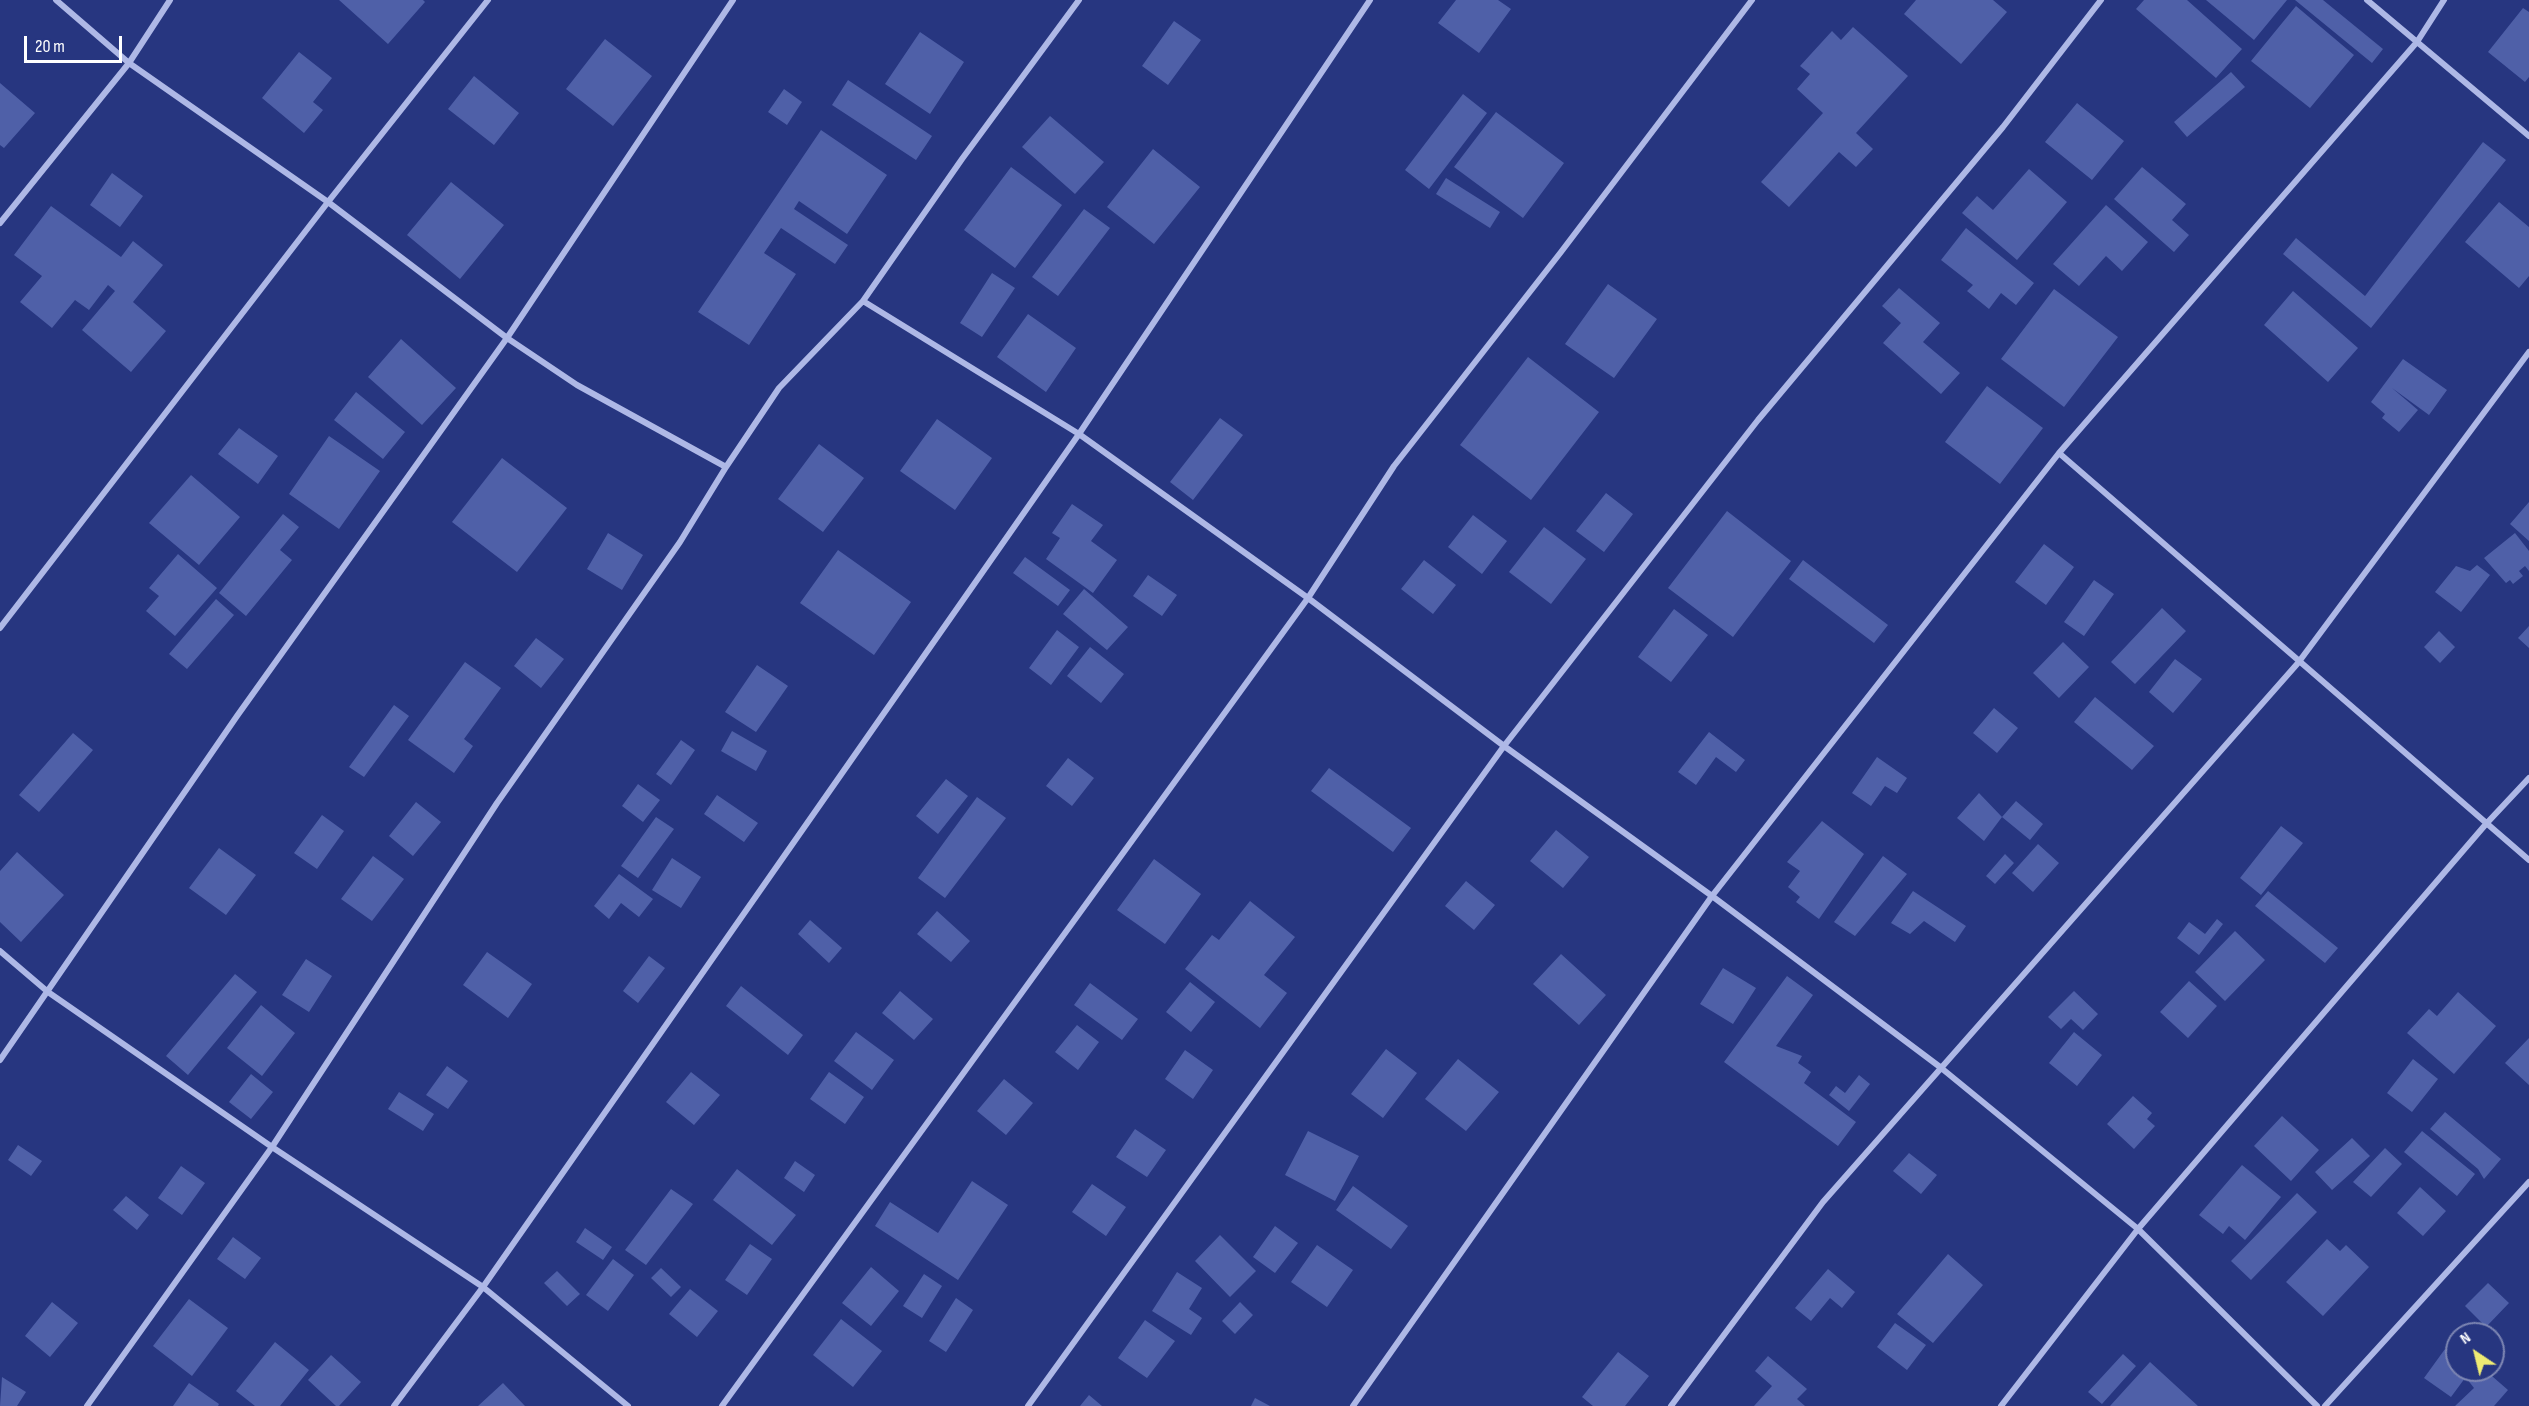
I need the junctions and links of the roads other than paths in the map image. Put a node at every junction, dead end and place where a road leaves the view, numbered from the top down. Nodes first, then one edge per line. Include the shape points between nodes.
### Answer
1 (56, 0) edge
2 (170, 0) edge
3 (488, 0) edge
4 (733, 0) edge
5 (1079, 0) edge
6 (1370, 0) edge
7 (1752, 0) edge
8 (2101, 0) edge
9 (2367, 0) edge
10 (2444, 0) edge
11 (2416, 42) junction
12 (129, 63) junction
13 (2529, 135) edge
14 (328, 202) junction
15 (0, 223) edge
16 (863, 301) junction
17 (507, 338) junction
18 (2529, 352) edge
19 (1079, 434) junction
20 (2059, 453) junction
21 (726, 467) junction
22 (1308, 598) junction
23 (0, 628) edge
24 (2298, 663) junction
25 (1504, 746) junction
26 (2529, 778) edge
27 (2486, 824) junction
28 (2529, 860) edge
29 (1713, 896) junction
30 (0, 951) edge
31 (48, 992) junction
32 (0, 1060) edge
33 (1940, 1067) junction
34 (272, 1147) junction
35 (2529, 1182) edge
36 (2138, 1229) junction
37 (483, 1287) junction
38 (87, 1406) edge
39 (394, 1406) edge
40 (628, 1406) edge
41 (723, 1406) edge
42 (1028, 1406) edge
43 (1353, 1406) edge
44 (1671, 1406) edge
45 (2001, 1406) edge
46 (2318, 1406) edge
47 (2325, 1406) edge

1 - 12 street
2 - 12 street
3 - 14 street
4 - 17 street
5 - 16 street
6 - 19 street
7 - 22 street via 1394,466
8 - 25 street via 2003,127 1758,420
9 - 11 street
10 - 11 street
11 - 13 street
11 - 20 street
12 - 14 street
12 - 15 street
14 - 17 street
14 - 23 street
16 - 19 street
16 - 21 street via 780,388
17 - 21 street via 577,385
17 - 31 street via 237,716
18 - 24 street
19 - 22 street
19 - 37 street
20 - 24 street
20 - 29 street
21 - 34 street via 680,542 497,803
22 - 25 street
22 - 41 street
24 - 27 street
24 - 33 street
25 - 29 street
25 - 42 street
26 - 27 street
27 - 28 street
27 - 36 street
29 - 33 street
29 - 43 street
30 - 31 street
31 - 32 street
31 - 34 street
33 - 36 street
33 - 44 street via 1823,1202
34 - 37 street
34 - 38 street
35 - 47 street
36 - 45 street
36 - 46 street
37 - 39 street
37 - 40 street

